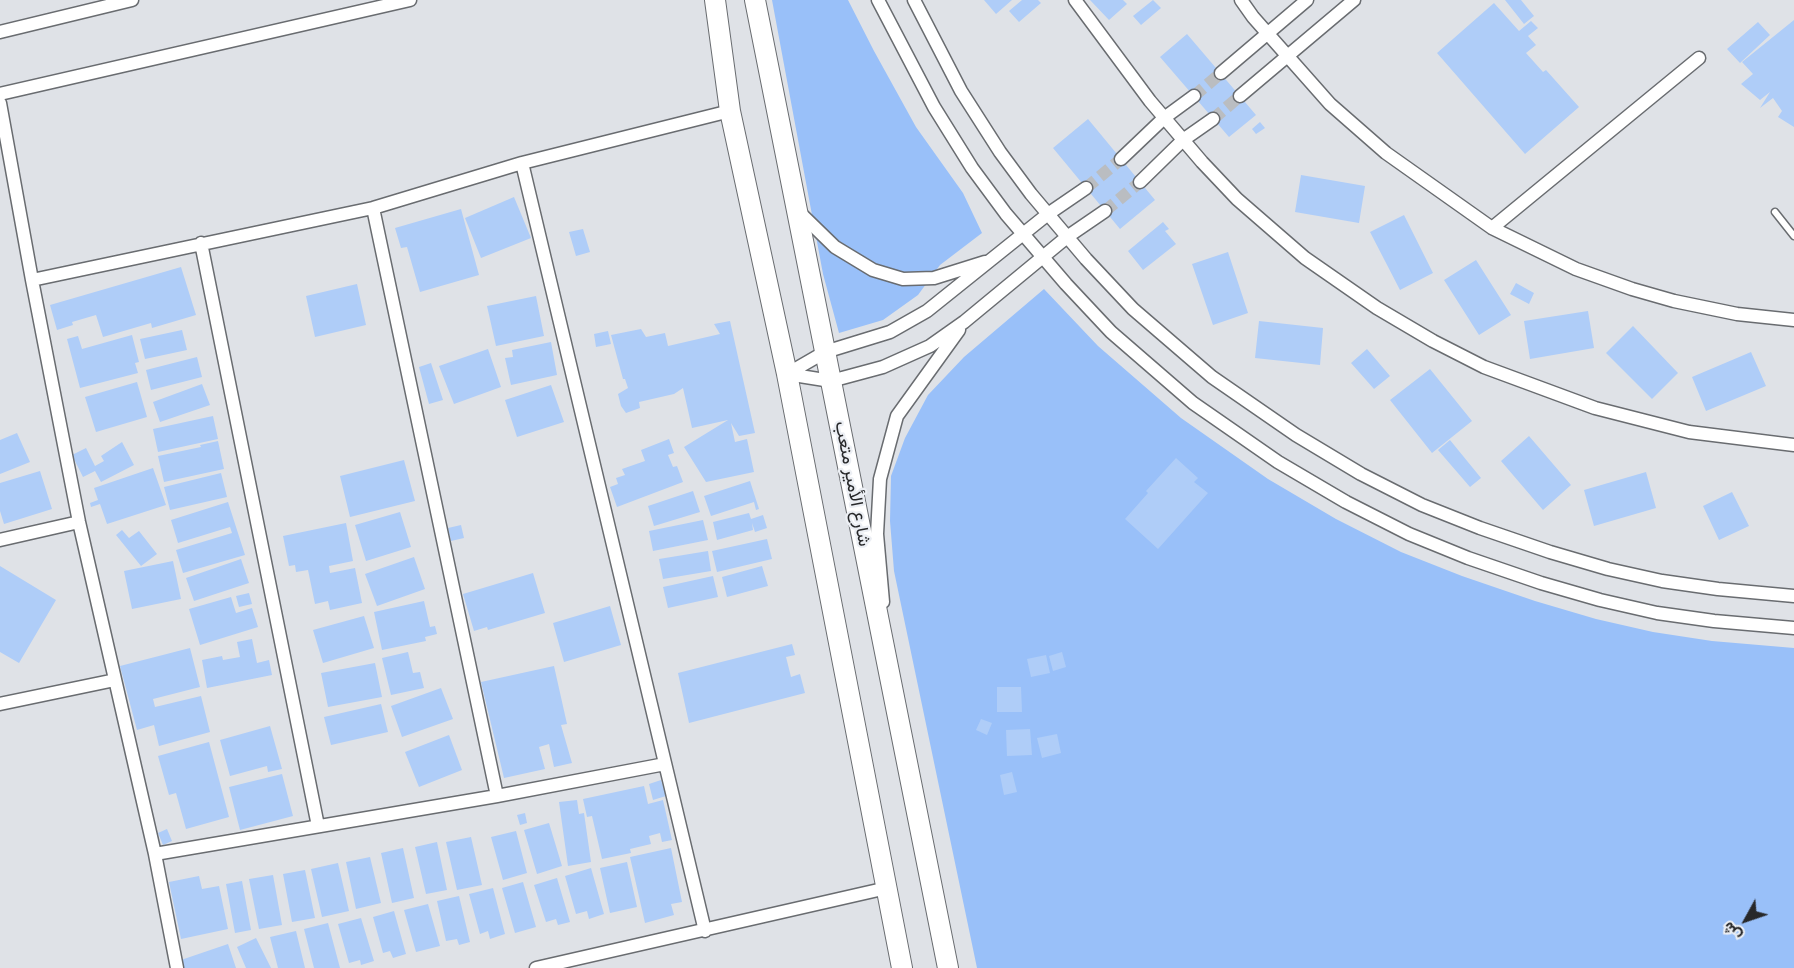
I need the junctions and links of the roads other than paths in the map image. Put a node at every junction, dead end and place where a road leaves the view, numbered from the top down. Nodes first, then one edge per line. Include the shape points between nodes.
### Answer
1 (132, 0) edge
2 (410, 0) edge
3 (713, 0) edge
4 (755, 0) edge
5 (878, 0) edge
6 (914, 0) edge
7 (1075, 0) edge
8 (1241, 0) edge
9 (1307, 0) edge
10 (1354, 0) edge
11 (0, 32) edge
12 (1267, 33) junction
13 (1286, 55) junction
14 (1699, 58) dead end
15 (1221, 74) tunnel mouth
16 (0, 94) edge
17 (1194, 96) tunnel mouth
18 (1240, 96) tunnel mouth
19 (0, 103) edge
20 (730, 111) junction
21 (1164, 118) junction
22 (1213, 119) tunnel mouth
23 (1183, 140) junction
24 (1121, 159) tunnel mouth
25 (522, 163) junction
26 (1140, 182) tunnel mouth
27 (1086, 188) tunnel mouth
28 (373, 208) junction
29 (798, 211) junction
30 (1105, 211) tunnel mouth
31 (1775, 212) dead end
32 (1048, 214) junction
33 (1492, 228) junction
34 (1023, 234) junction
35 (1794, 236) edge
36 (1067, 237) junction
37 (201, 243) junction
38 (1042, 257) junction
39 (992, 260) junction
40 (32, 280) junction
41 (1794, 320) edge
42 (964, 322) junction
43 (930, 345) junction
44 (825, 352) junction
45 (940, 357) junction
46 (787, 374) junction
47 (831, 381) junction
48 (1794, 445) edge
49 (79, 522) junction
50 (0, 540) edge
51 (1794, 596) edge
52 (1794, 628) edge
53 (888, 666) junction
54 (115, 680) junction
55 (0, 704) edge
56 (665, 764) junction
57 (497, 796) junction
58 (318, 826) junction
59 (155, 854) junction
60 (887, 888) junction
61 (705, 931) junction
62 (177, 968) edge
63 (536, 968) edge
64 (902, 968) edge
65 (948, 968) edge

1 - 11 street
2 - 16 street
3 - 20 main road via 720,24
4 - 29 main road, شارع الأمير متعب
5 - 34 street via 949,132
6 - 32 street via 961,91 1000,152
7 - 21 street
8 - 12 street
9 - 12 street
10 - 13 street
12 - 13 street
12 - 15 street
13 - 18 street
13 - 33 street via 1330,104 1386,153
14 - 33 street
17 - 21 street
19 - 40 street
20 - 25 street
20 - 46 main road
21 - 23 street
21 - 24 street
22 - 23 street
23 - 26 street
23 - 48 street via 1238,199 1305,258 1377,308 1484,367 1584,405 1644,422 1689,432
25 - 28 street
25 - 56 street
27 - 32 street
28 - 37 street
28 - 57 street
29 - 39 street via 835,247 873,270 903,279 934,278
29 - 44 main road, شارع الأمير متعب
30 - 36 street
31 - 35 lane
32 - 34 street
32 - 36 street
33 - 41 street via 1576,268 1632,289 1719,311
34 - 38 street
34 - 39 street
36 - 38 street
36 - 51 street via 1133,309 1212,377 1296,435 1422,505 1540,549 1608,569 1696,586
37 - 40 street
37 - 58 street
38 - 42 street
38 - 52 street via 1111,332 1193,403 1278,462 1388,524 1540,583 1600,600 1657,613
39 - 44 street via 927,311 890,332
40 - 49 street
42 - 43 street
42 - 45 street
43 - 45 street
43 - 47 street via 883,367
44 - 46 street
44 - 47 main road, شارع الأمير متعب
45 - 53 street via 897,416 880,479 878,534
46 - 47 street
46 - 60 main road
47 - 53 main road, شارع الأمير متعب
49 - 50 street
49 - 54 street
53 - 65 main road, شارع الأمير متعب
54 - 55 street
54 - 59 street
56 - 57 street
56 - 61 street
57 - 58 street
58 - 59 street
59 - 62 street
60 - 61 street
60 - 64 main road
61 - 63 street

